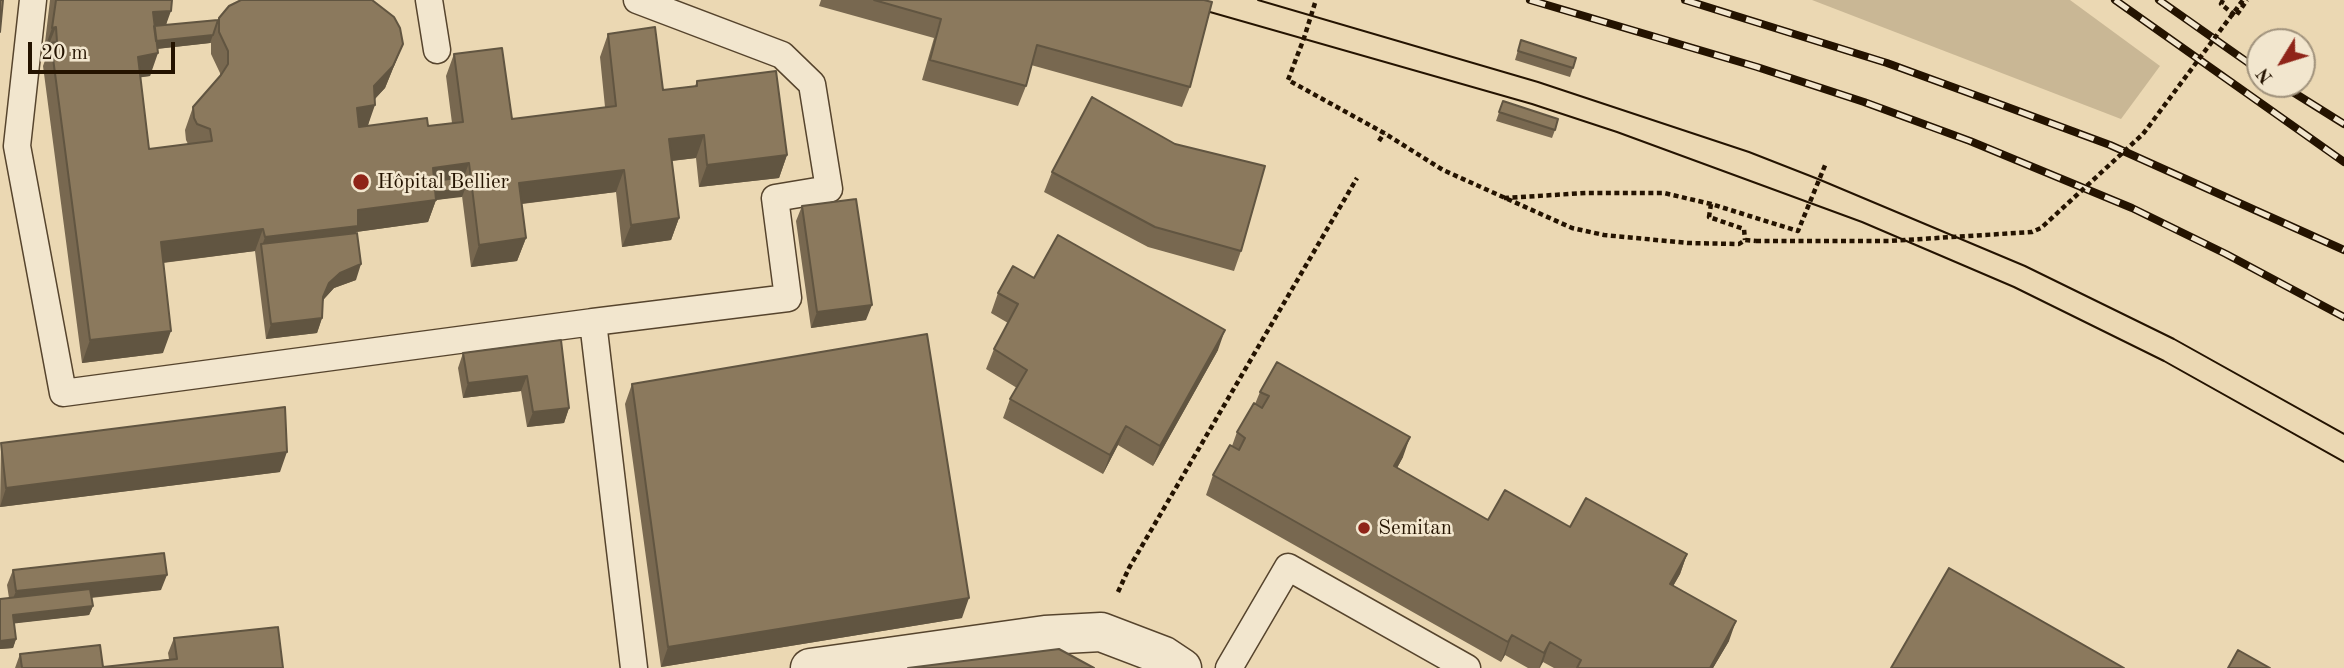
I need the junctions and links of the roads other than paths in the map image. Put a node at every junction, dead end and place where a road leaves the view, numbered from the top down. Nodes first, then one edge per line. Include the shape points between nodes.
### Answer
1 (33, 0) edge
2 (429, 0) edge
3 (637, 0) edge
4 (437, 50) dead end
5 (593, 322) junction
6 (1173, 662) edge
7 (634, 668) edge
8 (810, 668) edge
9 (1229, 668) edge
10 (1467, 668) edge

1 - 5 lane via 17,146 63,393
2 - 4 lane
3 - 5 lane via 782,55 812,84 829,189 775,198 788,298
5 - 7 lane
6 - 8 street via 1101,632 1045,635
9 - 10 lane via 1287,567

